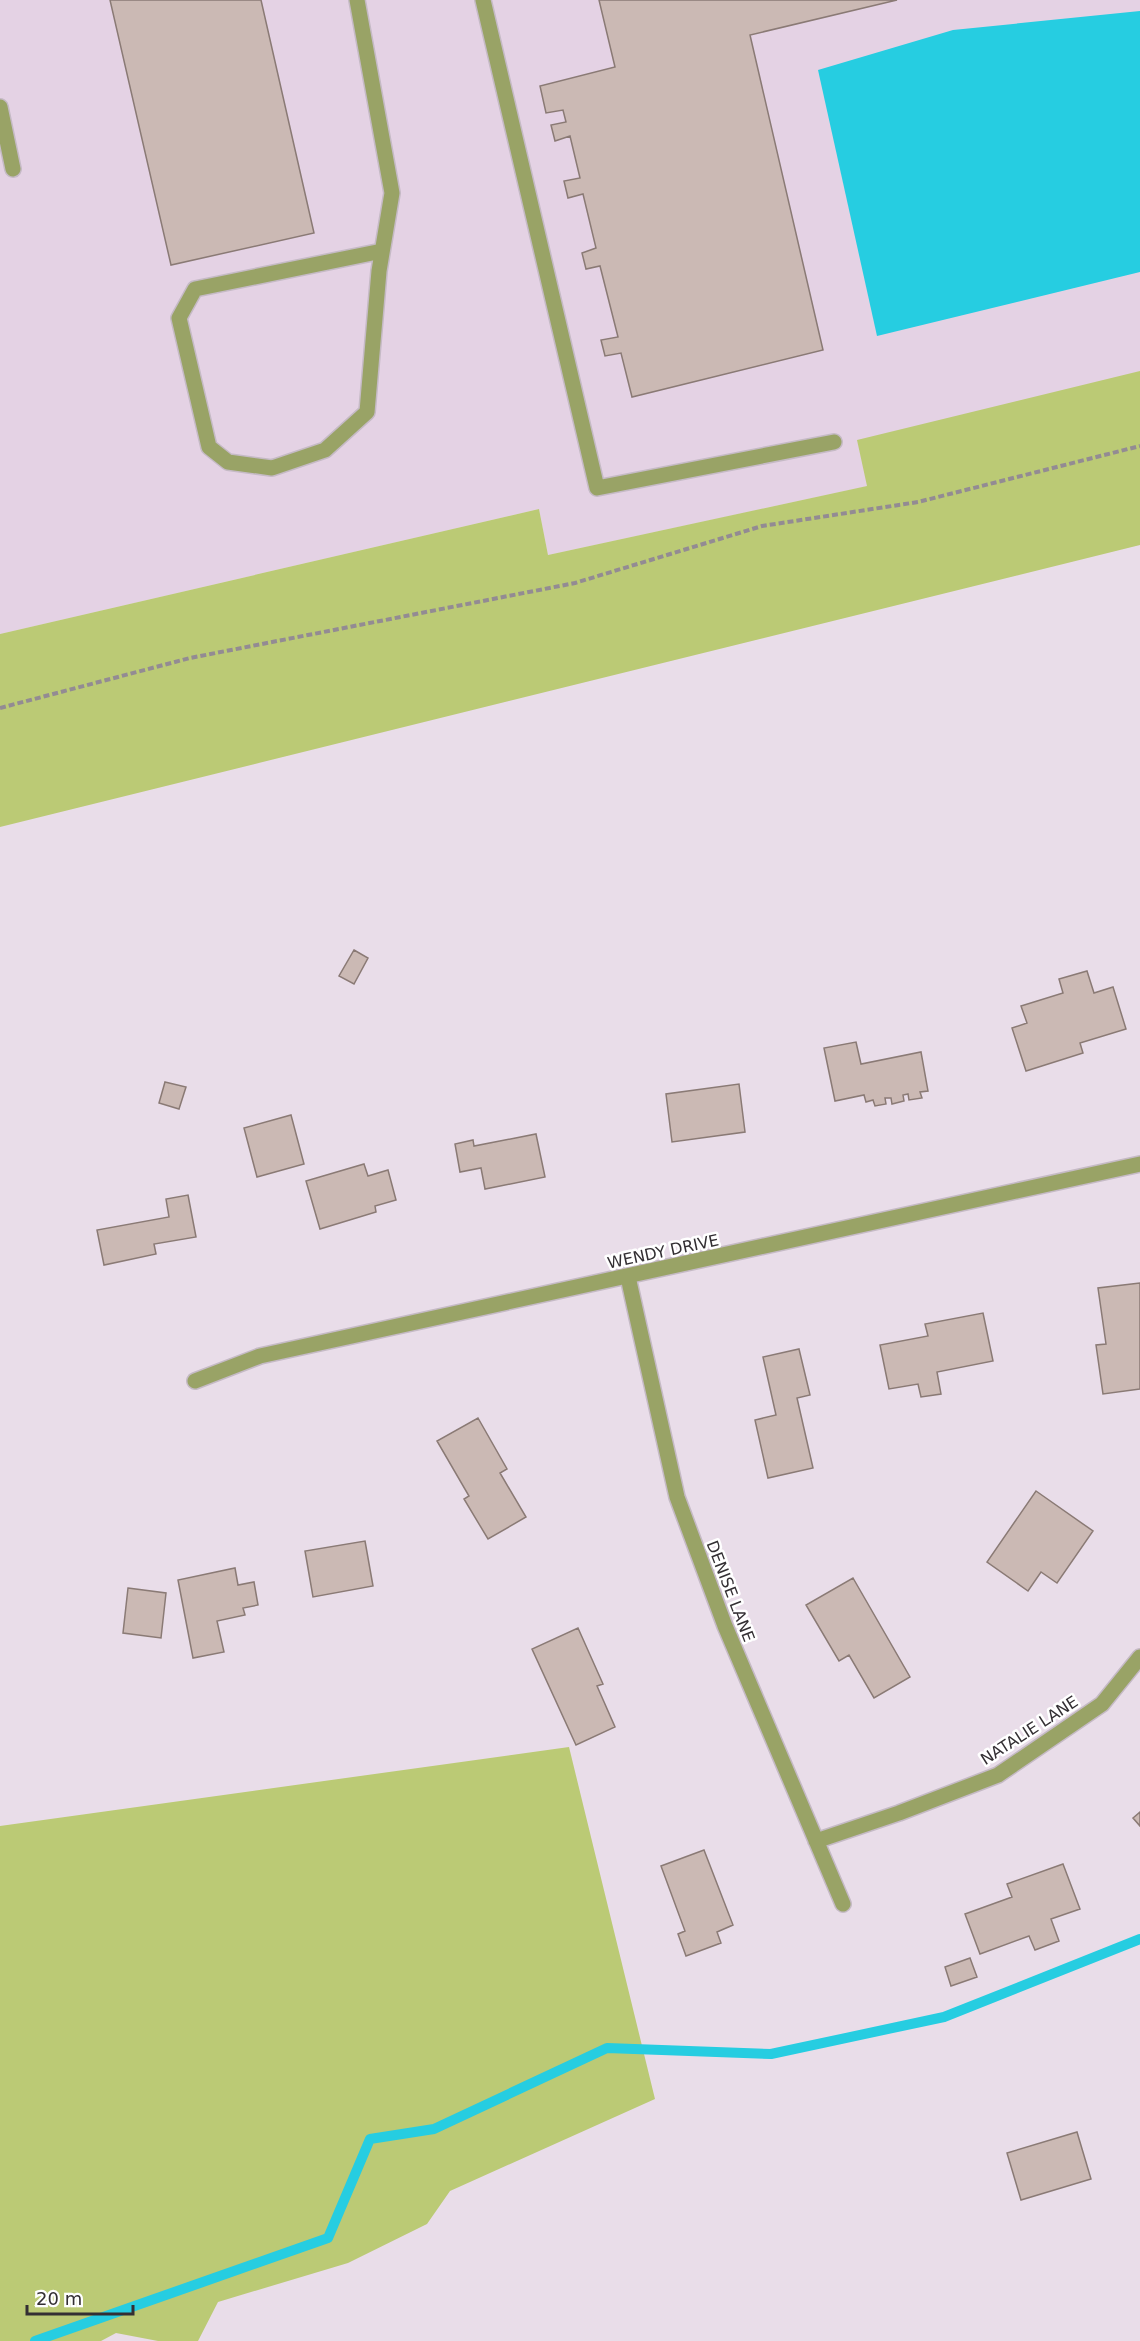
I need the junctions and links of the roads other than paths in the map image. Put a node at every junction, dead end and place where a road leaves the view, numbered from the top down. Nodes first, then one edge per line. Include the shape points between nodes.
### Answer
1 (357, 0) edge
2 (483, 0) edge
3 (0, 108) edge
4 (13, 169) dead end
5 (382, 251) junction
6 (834, 442) dead end
7 (1140, 1164) edge
8 (628, 1277) junction
9 (195, 1381) dead end
10 (1140, 1657) edge
11 (816, 1841) junction
12 (843, 1904) dead end

1 - 5 street via 392,193
2 - 6 street via 597,488
3 - 4 street
5 - 5 street via 367,412 325,450 272,468 228,462 209,447 179,318 195,289
7 - 8 street, WENDY DRIVE
8 - 9 street, WENDY DRIVE via 260,1356
8 - 11 street, DENISE LANE via 677,1497 725,1626
10 - 11 street, NATALIE LANE via 1102,1704 998,1775
11 - 12 street, DENISE LANE

